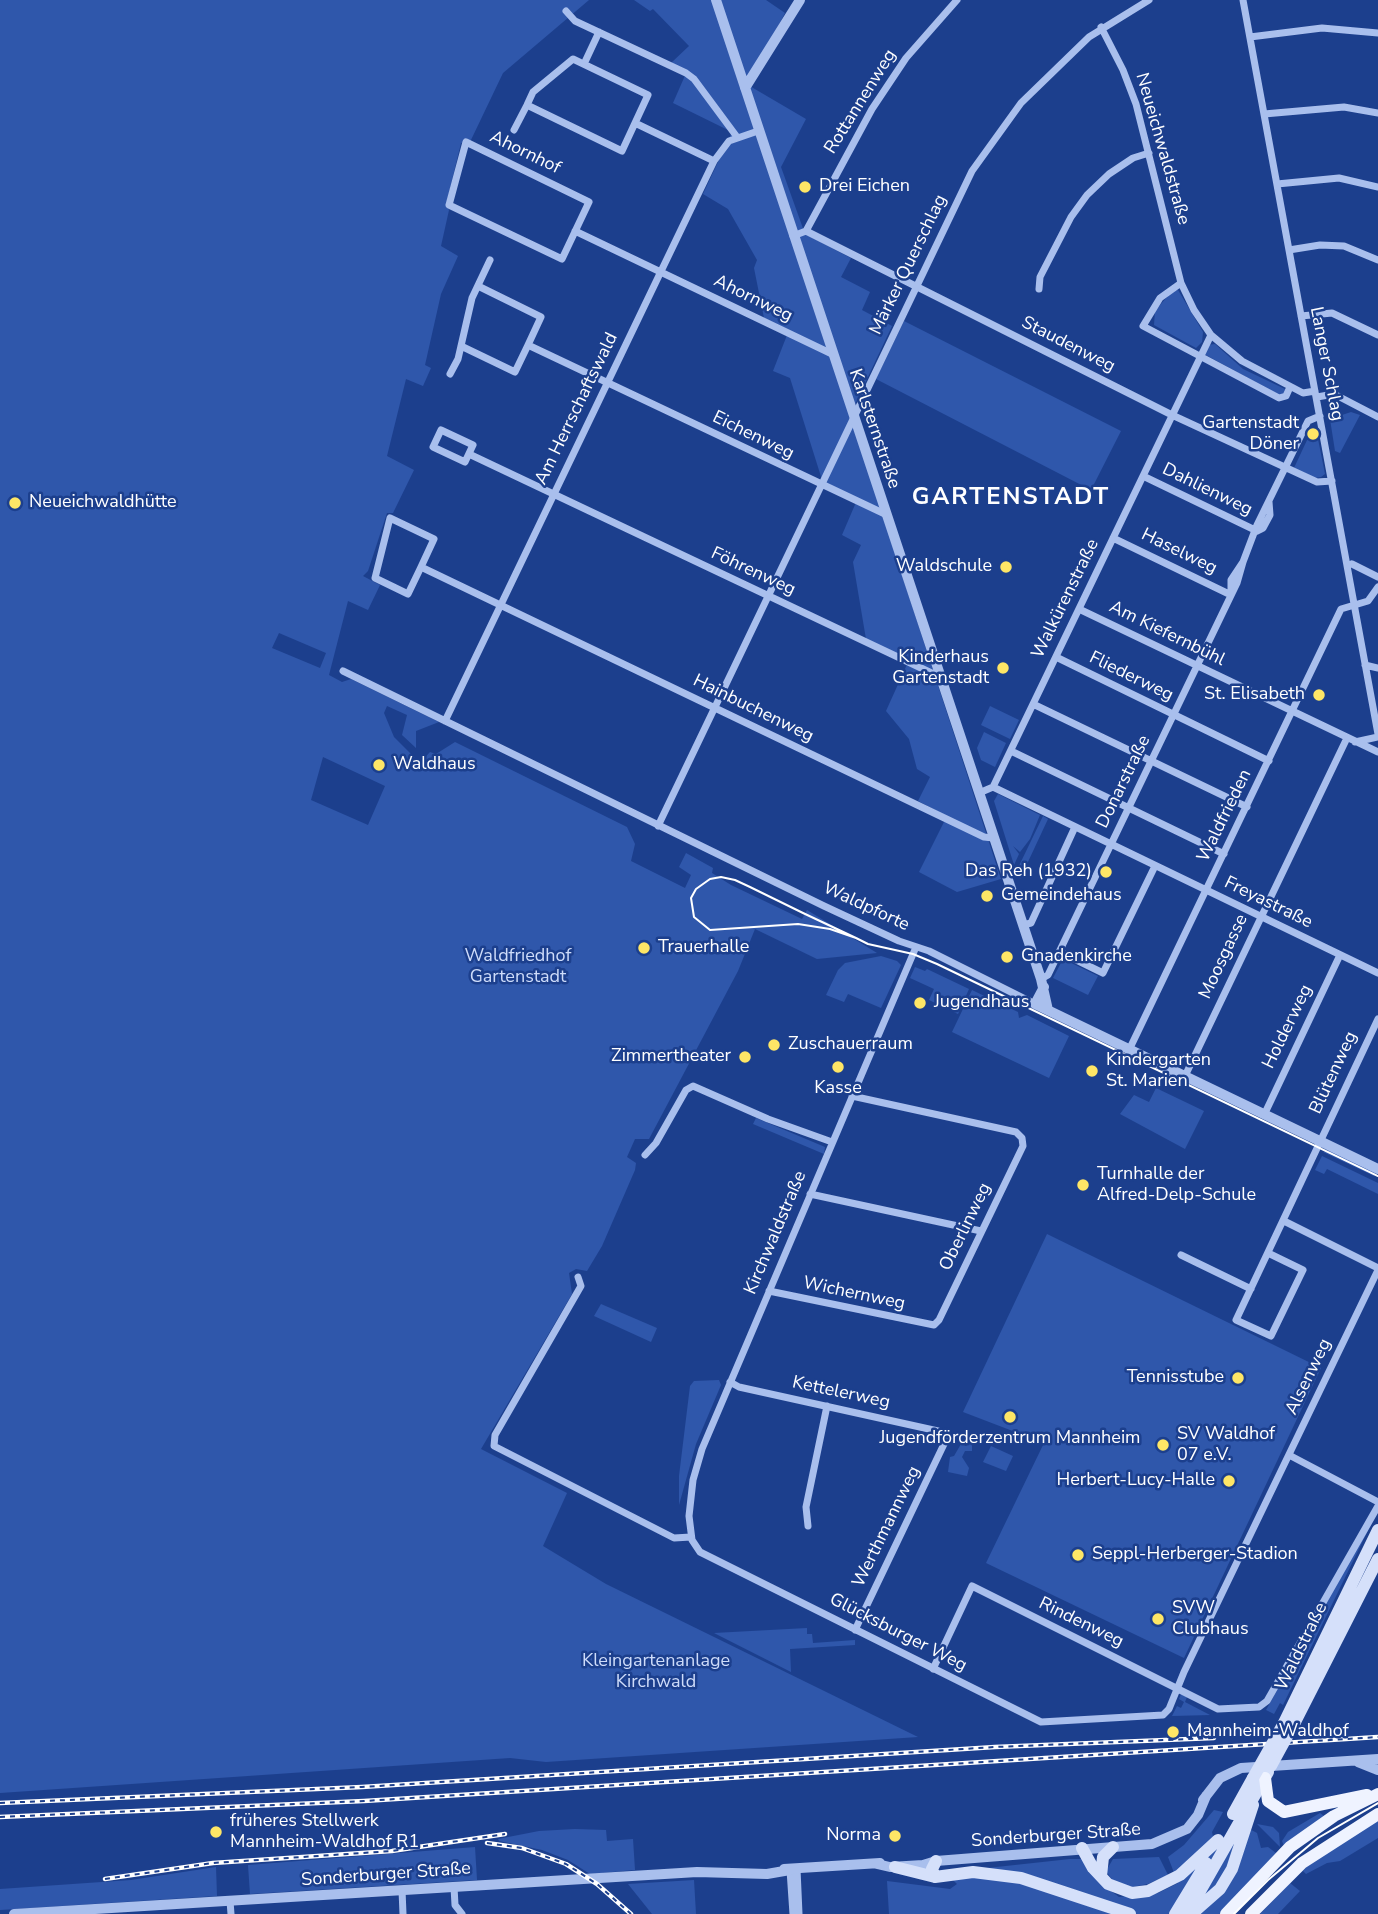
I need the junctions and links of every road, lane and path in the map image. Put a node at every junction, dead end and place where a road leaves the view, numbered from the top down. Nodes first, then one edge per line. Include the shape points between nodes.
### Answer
1 (716, 0) edge
2 (800, 0) edge
3 (957, 0) edge
4 (1149, 0) edge
5 (1243, 0) edge
6 (566, 11) dead end
7 (1101, 27) junction
8 (599, 32) junction
9 (1378, 33) edge
10 (1250, 37) junction
11 (584, 64) junction
12 (745, 88) junction
13 (527, 105) junction
14 (1378, 113) edge
15 (1264, 114) junction
16 (635, 123) junction
17 (514, 130) dead end
18 (758, 131) junction
19 (737, 137) junction
20 (1149, 153) junction
21 (714, 161) junction
22 (1276, 184) junction
23 (1378, 187) edge
24 (575, 230) junction
25 (806, 231) junction
26 (793, 236) junction
27 (1289, 250) junction
28 (490, 260) dead end
29 (1378, 260) edge
30 (661, 271) junction
31 (1181, 283) junction
32 (478, 286) junction
33 (917, 286) junction
34 (1039, 289) dead end
35 (1301, 316) junction
36 (1211, 335) junction
37 (1378, 335) edge
38 (528, 345) junction
39 (461, 346) junction
40 (832, 354) junction
41 (1201, 356) junction
42 (450, 374) dead end
43 (607, 383) junction
44 (1290, 387) junction
45 (1316, 394) junction
46 (1172, 415) junction
47 (1320, 416) junction
48 (854, 417) junction
49 (1378, 417) edge
50 (469, 454) junction
51 (1286, 468) junction
52 (1143, 476) junction
53 (1332, 481) junction
54 (820, 486) junction
55 (553, 494) junction
56 (887, 516) junction
57 (1257, 531) junction
58 (1113, 538) junction
59 (1352, 564) dead end
60 (421, 567) junction
61 (1378, 577) edge
62 (1378, 587) edge
63 (1231, 595) junction
64 (768, 597) junction
65 (1354, 604) junction
66 (500, 606) junction
67 (1079, 609) junction
68 (1056, 657) junction
69 (1365, 665) junction
70 (1197, 666) junction
71 (1378, 668) edge
72 (343, 671) dead end
73 (940, 677) junction
74 (1033, 704) junction
75 (714, 708) junction
76 (1293, 712) junction
77 (1174, 715) junction
78 (444, 721) junction
79 (1378, 736) edge
80 (1351, 740) junction
81 (1011, 751) junction
82 (1378, 752) edge
83 (1152, 761) junction
84 (1269, 761) junction
85 (993, 787) junction
86 (979, 793) junction
87 (1247, 807) junction
88 (1129, 808) junction
89 (658, 826) junction
90 (1076, 827) junction
91 (993, 838) junction
92 (1111, 844) junction
93 (1224, 854) junction
94 (1155, 866) junction
95 (1207, 891) junction
96 (1261, 917) junction
97 (1023, 926) junction
98 (916, 947) junction
99 (1060, 951) junction
100 (1340, 955) junction
101 (1378, 973) edge
102 (1042, 983) junction
103 (1035, 1004) junction
104 (1048, 1010) junction
105 (1378, 1019) edge
106 (1130, 1048) junction
107 (1185, 1076) junction
108 (852, 1096) junction
109 (1265, 1113) junction
110 (832, 1142) junction
111 (1321, 1142) junction
112 (645, 1155) dead end
113 (1378, 1169) edge
114 (810, 1194) junction
115 (1284, 1221) junction
116 (981, 1231) junction
117 (1268, 1253) junction
118 (1181, 1255) dead end
119 (1378, 1269) edge
120 (578, 1277) dead end
121 (1251, 1289) junction
122 (769, 1291) junction
123 (934, 1325) joint
124 (730, 1382) junction
125 (827, 1406) junction
126 (945, 1436) joint
127 (1289, 1455) junction
128 (1378, 1504) edge
129 (808, 1526) dead end
130 (1378, 1530) edge
131 (691, 1537) junction
132 (1378, 1559) edge
133 (855, 1630) junction
134 (933, 1669) junction
135 (1177, 1688) junction
136 (1290, 1723) junction
137 (1378, 1759) edge
138 (1354, 1760) junction
139 (1378, 1770) edge
140 (1259, 1778) junction
141 (1378, 1794) edge
142 (1378, 1814) edge
143 (1241, 1816) junction
144 (1218, 1840) junction
145 (1113, 1847) junction
146 (1082, 1848) junction
147 (936, 1861) junction
148 (877, 1864) junction
149 (895, 1867) junction
150 (794, 1870) junction
151 (1183, 1873) junction
152 (1101, 1876) junction
153 (936, 1877) junction
154 (1199, 1884) junction
155 (454, 1887) junction
156 (402, 1890) junction
157 (1091, 1899) junction
158 (230, 1900) junction
159 (60, 1912) edge
160 (1191, 1912) edge
161 (13, 1914) edge
162 (231, 1914) edge
163 (403, 1914) edge
164 (462, 1914) edge
165 (793, 1914) edge
166 (799, 1914) edge
167 (1105, 1914) edge
168 (1130, 1914) edge
169 (1175, 1914) edge
170 (1226, 1914) edge
171 (1251, 1914) edge

1 - 12 street, Karlsternstraße
2 - 12 street
3 - 25 street, Rottannenweg via 911,52 872,109
4 - 7 street, Märker Querschlag
5 - 10 street, Langer Schlag
6 - 8 street via 575,22
7 - 20 street, Neueichwaldstraße via 1123,70
7 - 33 street, Märker Querschlag via 1021,103 996,134 972,171
8 - 11 street
8 - 19 street via 694,79
9 - 10 street via 1322,28
10 - 15 street, Langer Schlag
11 - 13 street via 573,59 533,92
11 - 16 street via 648,95
12 - 18 street, Karlsternstraße
13 - 16 street via 622,151
13 - 17 street
14 - 15 street via 1344,107
15 - 22 street, Langer Schlag
16 - 21 street
18 - 19 street
18 - 26 street, Karlsternstraße
19 - 21 street, Am Herrschaftswald
20 - 31 street, Neueichwaldstraße
20 - 34 street via 1109,174 1087,195 1040,277
21 - 30 street, Am Herrschaftswald
22 - 23 street via 1339,178
22 - 27 street, Langer Schlag
24 - 24 street, Ahornhof via 562,259 449,205 466,142 589,202
24 - 30 street
25 - 26 street
25 - 33 street, Staudenweg
26 - 40 street, Karlsternstraße
27 - 29 street via 1344,246
27 - 35 street, Langer Schlag
28 - 32 street
30 - 40 street, Ahornweg
30 - 43 street, Am Herrschaftswald
31 - 36 street, Neueichwaldstraße
31 - 41 street, Neueichwaldstraße via 1160,298 1143,326
32 - 38 street via 541,317
32 - 39 street
33 - 46 street, Staudenweg
33 - 48 street, Märker Querschlag
35 - 37 street via 1332,313
35 - 45 street, Langer Schlag
36 - 41 street, Walkürenstraße
36 - 44 street, Neueichwaldstraße via 1242,361
38 - 39 street via 514,372
38 - 43 street, Eichenweg
39 - 42 street
40 - 48 street, Karlsternstraße
41 - 44 street, Neueichwaldstraße via 1279,398 1286,396
41 - 46 street, Walkürenstraße
43 - 54 street, Eichenweg
43 - 55 street, Am Herrschaftswald
44 - 45 street, Neueichwaldstraße
45 - 47 street, Langer Schlag
45 - 49 street, Neueichwaldstraße via 1334,394
46 - 51 street, Staudenweg
46 - 52 street, Walkürenstraße
47 - 51 street, Donarstraße via 1308,421
47 - 53 street, Langer Schlag
48 - 54 street, Märker Querschlag
48 - 56 street, Karlsternstraße
50 - 50 street via 465,462 433,447 441,430 473,445
50 - 55 street, Föhrenweg
51 - 53 street, Staudenweg via 1317,482
51 - 57 street, Donarstraße via 1269,502 1270,514
52 - 57 street, Dahlienweg
52 - 58 street, Walkürenstraße
53 - 65 street, Langer Schlag
54 - 56 street, Eichenweg
54 - 64 street, Märker Querschlag
55 - 64 street, Föhrenweg
55 - 66 street, Am Herrschaftswald
56 - 73 street, Karlsternstraße
57 - 63 street, Donarstraße via 1231,580
58 - 63 street, Haselweg
58 - 67 street, Walkürenstraße
59 - 61 street
60 - 60 street via 434,540 390,518 374,578 408,594
60 - 66 street, Hainbuchenweg
62 - 65 street, Waldfrieden via 1372,598
63 - 70 street, Donarstraße
64 - 73 street, Föhrenweg
64 - 75 street, Märker Querschlag
65 - 69 street, Langer Schlag
65 - 76 street, Waldfrieden via 1341,609
66 - 75 street, Hainbuchenweg
66 - 78 street, Am Herrschaftswald
67 - 68 street, Walkürenstraße
67 - 70 street, Am Kiefernbühl
68 - 74 street, Walkürenstraße
68 - 77 street, Fliederweg
69 - 71 street
69 - 79 street, Langer Schlag
70 - 76 street, Am Kiefernbühl
70 - 77 street, Donarstraße
72 - 78 street, Waldpforte
73 - 86 street, Karlsternstraße
74 - 81 street, Walkürenstraße
74 - 83 street
75 - 89 street, Märker Querschlag
75 - 91 street, Hainbuchenweg via 984,838
76 - 80 street, Am Kiefernbühl
76 - 84 street, Waldfrieden
77 - 83 street, Donarstraße
77 - 84 street, Fliederweg
78 - 89 street, Waldpforte
79 - 80 street
80 - 82 street, Am Kiefernbühl
80 - 96 street, Moosgasse
81 - 85 street, Walkürenstraße
81 - 88 street
83 - 87 street
83 - 88 street, Donarstraße
84 - 87 street, Waldfrieden
85 - 86 street
85 - 90 street, Freyastraße
86 - 91 street, Karlsternstraße
87 - 93 street, Waldfrieden
88 - 92 street, Donarstraße
88 - 93 street
89 - 98 street, Waldpforte
90 - 92 street, Freyastraße
90 - 97 street via 1031,923
91 - 97 street, Karlsternstraße
92 - 94 street, Freyastraße
92 - 99 street, Donarstraße
93 - 95 street, Waldfrieden
94 - 95 street, Freyastraße
94 - 99 street via 1103,973
95 - 96 street, Freyastraße
95 - 106 street, Waldfrieden
96 - 100 street, Freyastraße
96 - 107 street, Moosgasse
97 - 102 street, Karlsternstraße
98 - 103 street, Waldpforte
98 - 108 street, Kirchwaldstraße
99 - 102 street, Donarstraße
100 - 101 street, Freyastraße
100 - 109 street, Holderweg
102 - 103 street
102 - 104 street, Karlsternstraße
103 - 104 street, Waldpforte
104 - 106 street, Waldpforte
105 - 111 street, Blütenweg
106 - 107 street, Waldpforte
107 - 109 street, Waldpforte
108 - 110 street, Kirchwaldstraße
108 - 116 street, Oberlinweg via 1016,1132 1023,1141
109 - 111 street, Waldpforte
110 - 112 street via 768,1119 696,1085 686,1090
110 - 114 street, Kirchwaldstraße
111 - 113 street, Waldpforte
111 - 115 street, Blütenweg
114 - 116 street
114 - 122 street, Kirchwaldstraße
115 - 117 street, Blütenweg
115 - 119 street
116 - 123 street, Oberlinweg
117 - 121 street, Blütenweg
117 - 121 street, Blütenweg via 1303,1270 1270,1336 1236,1320
118 - 121 street
119 - 127 street, Alsenweg
120 - 131 street, Glücksburger Weg via 581,1286 495,1434 494,1446 674,1538
122 - 123 street, Wichernweg
122 - 124 street, Kirchwaldstraße
124 - 125 street, Kettelerweg
124 - 131 street, Kirchwaldstraße via 696,1466
125 - 126 street, Kettelerweg
125 - 129 street via 806,1507
126 - 133 street, Werthmannweg
127 - 128 street
127 - 135 street, Alsenweg
128 - 135 street via 1265,1704 1220,1710
130 - 136 main road, Waldstraße
131 - 133 street, Glücksburger Weg via 703,1553
132 - 136 main road, Waldstraße
133 - 134 street, Glücksburger Weg
134 - 135 street, Glücksburger Weg via 1045,1723 1163,1715
134 - 135 street, Rindenweg via 972,1586
136 - 140 main road, Waldstraße, bridge
137 - 138 street, Sonderburger Straße
138 - 139 street, Sonderburger Straße
138 - 145 street, Sonderburger Straße via 1241,1768 1220,1778 1176,1836 1152,1844
140 - 141 main road via 1268,1801 1284,1812
140 - 143 main road
140 - 143 main road via 1257,1792
141 - 170 main road via 1334,1816 1290,1847
142 - 171 main road via 1302,1863
143 - 144 main road
143 - 154 main road
143 - 160 main road via 1232,1870 1220,1889
144 - 151 main road
144 - 154 main road
145 - 146 street, Sonderburger Straße
145 - 152 main road via 1103,1857
146 - 147 street, Sonderburger Straße
146 - 152 main road
147 - 148 street, Sonderburger Straße
147 - 149 street, Sonderburger Straße
147 - 153 main road via 932,1869
148 - 149 street, Sonderburger Straße
148 - 150 street, Sonderburger Straße
149 - 153 main road
150 - 155 street, Sonderburger Straße
150 - 165 street
150 - 166 street
151 - 152 main road via 1164,1885 1132,1893 1119,1890
151 - 154 main road
153 - 157 main road via 996,1874
154 - 160 main road
154 - 169 main road
155 - 156 street, Sonderburger Straße
155 - 164 street via 455,1905
156 - 158 street, Sonderburger Straße
156 - 163 street
157 - 167 main road
157 - 168 main road
158 - 159 street, Sonderburger Straße
158 - 162 street
159 - 161 street, Sonderburger Straße

